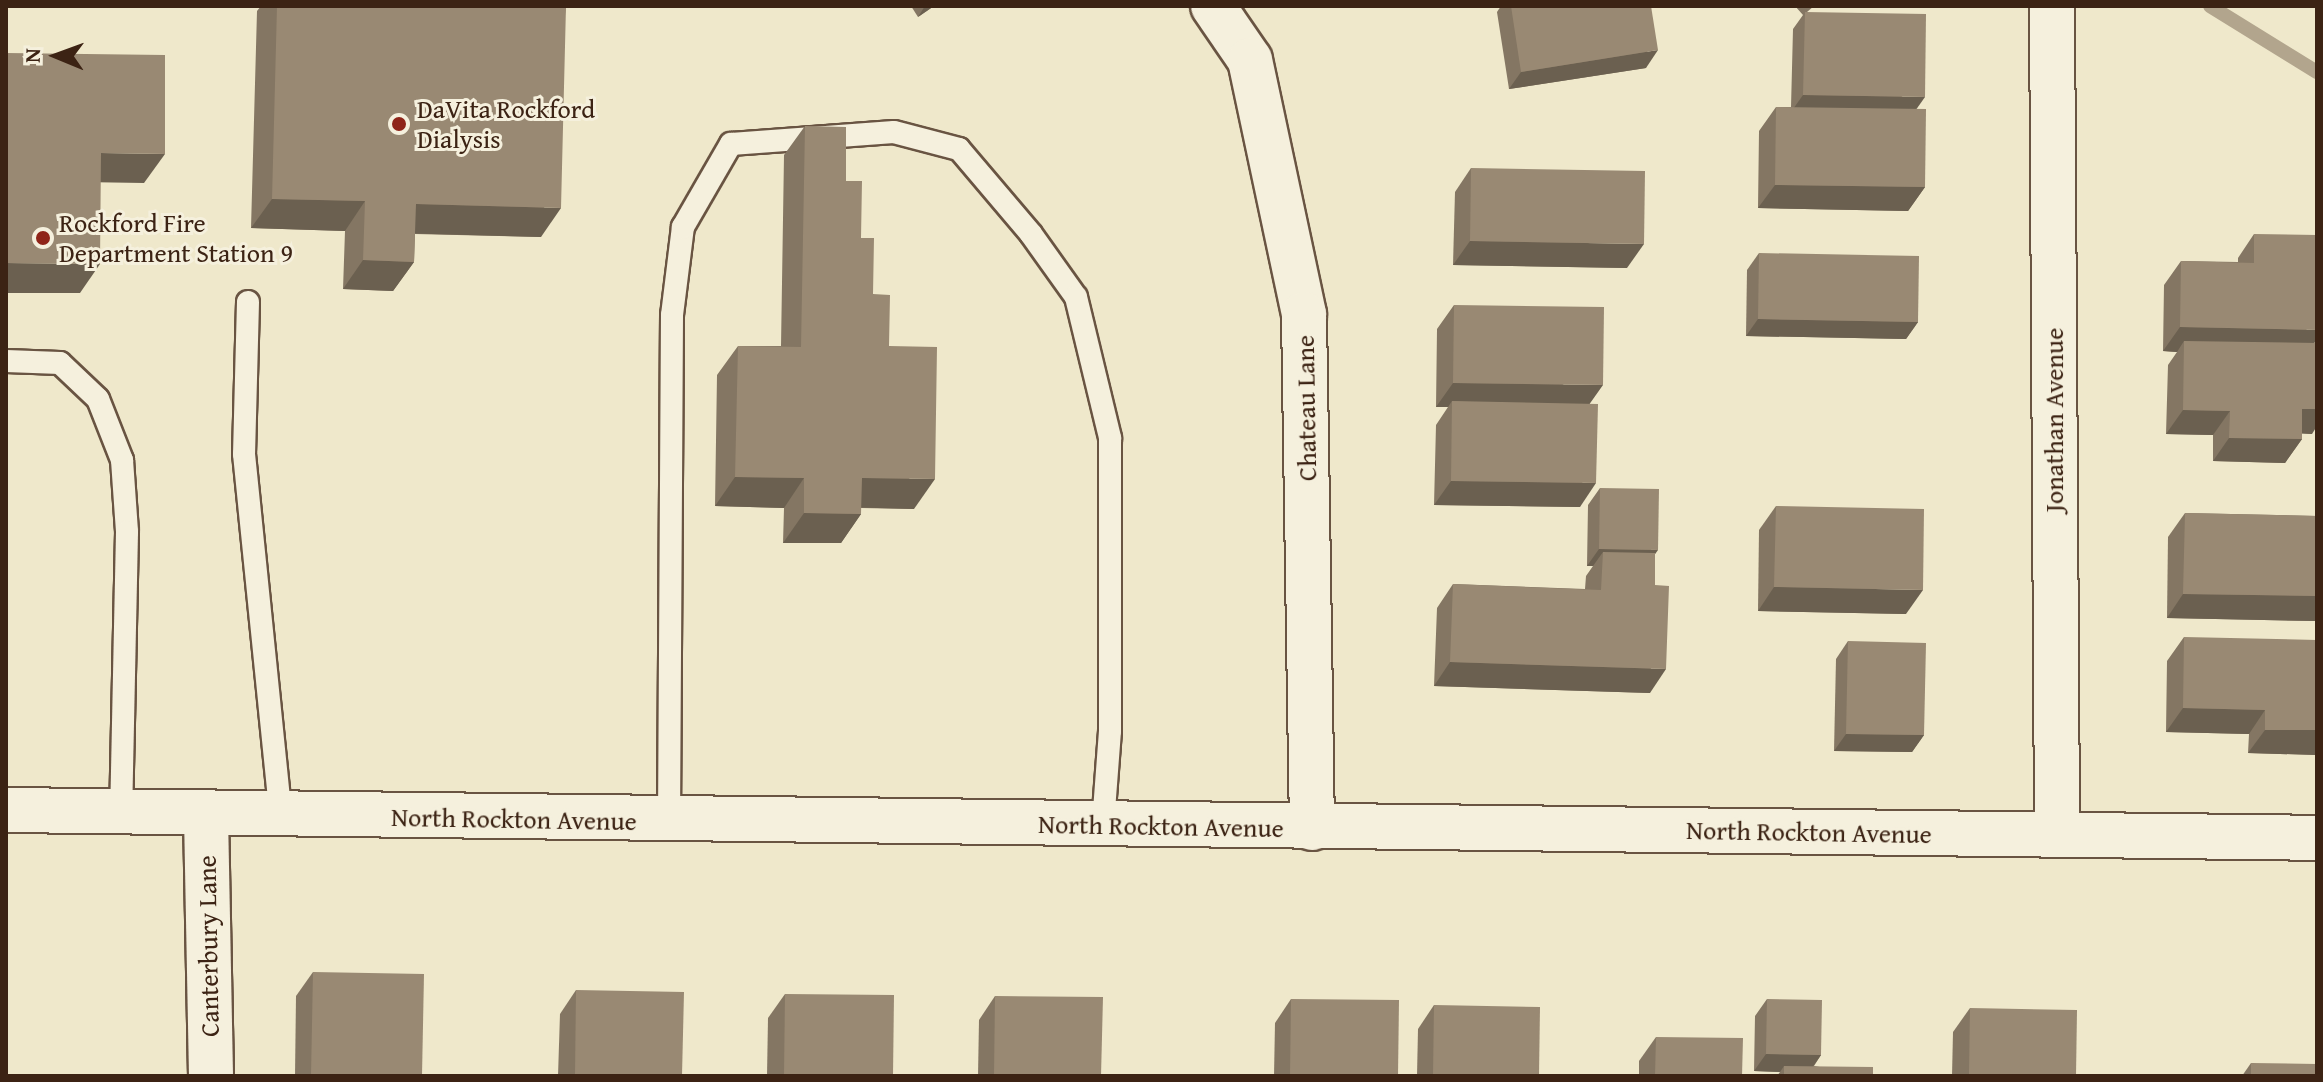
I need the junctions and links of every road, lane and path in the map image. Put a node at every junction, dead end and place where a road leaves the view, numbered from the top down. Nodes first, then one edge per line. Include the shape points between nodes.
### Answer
1 (1213, 6) edge
2 (2052, 6) edge
3 (248, 302) dead end
4 (6, 361) edge
5 (6, 810) edge
6 (121, 813) junction
7 (206, 815) junction
8 (281, 816) junction
9 (669, 821) junction
10 (1103, 825) junction
11 (1312, 828) junction
12 (2057, 835) junction
13 (2317, 838) edge
14 (211, 1076) edge

1 - 11 main road, Chateau Lane via 1250,60 1304,314
2 - 12 main road, Jonathan Avenue
3 - 8 lane via 244,454
4 - 6 lane via 60,363 98,399 122,460 127,532
5 - 6 main road, North Rockton Avenue
6 - 7 main road, North Rockton Avenue
7 - 8 main road, North Rockton Avenue
7 - 14 main road, Canterbury Lane
8 - 9 main road, North Rockton Avenue
9 - 10 main road, North Rockton Avenue
9 - 10 lane via 672,315 683,227 731,144 894,132 959,149 1076,297 1110,438 1110,731
10 - 11 main road, North Rockton Avenue
11 - 12 main road, North Rockton Avenue
12 - 13 main road, North Rockton Avenue

